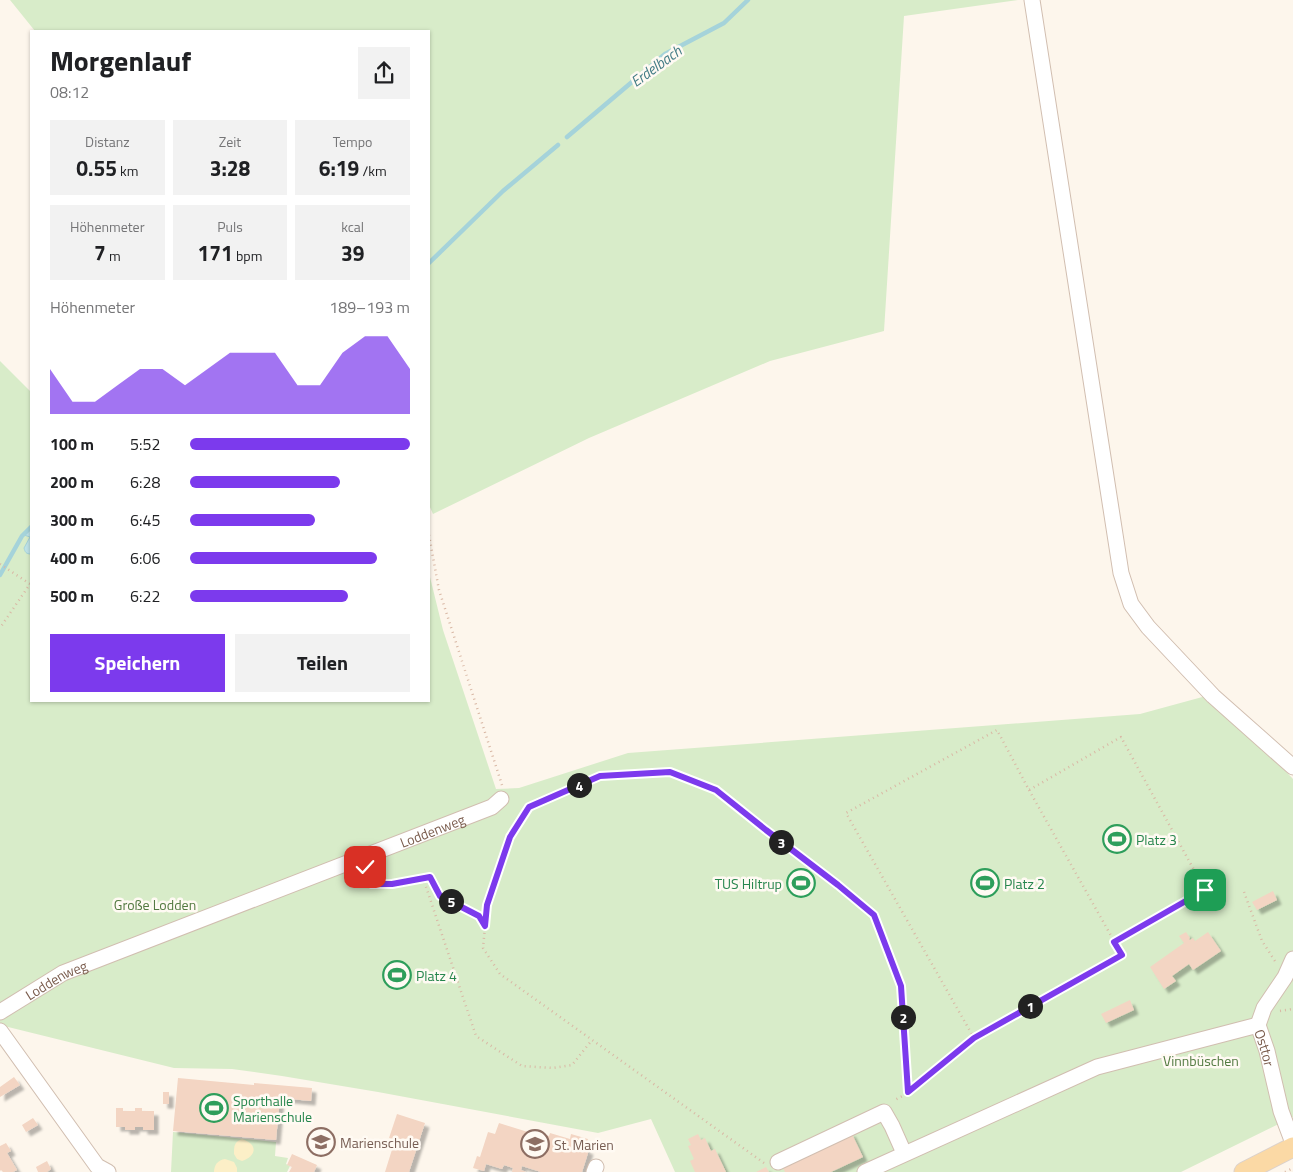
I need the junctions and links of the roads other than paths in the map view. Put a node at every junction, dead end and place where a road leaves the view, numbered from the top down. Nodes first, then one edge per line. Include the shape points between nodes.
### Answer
1 (1032, 0) edge
2 (1293, 766) edge
3 (501, 799) road end
4 (1293, 959) edge
5 (0, 1012) edge
6 (1258, 1025) junction
7 (0, 1031) edge
8 (1293, 1143) edge
9 (1293, 1147) edge
10 (904, 1153) junction
11 (771, 1163) road end
12 (108, 1172) edge
13 (865, 1172) edge
14 (1244, 1172) edge

1 - 2 street via 1120,573 1131,604 1148,627 1213,696
3 - 5 street, Loddenweg via 492,807 62,973
4 - 6 street, Osttor via 1264,1008
6 - 8 street, Osttor
6 - 10 street via 1097,1067
7 - 12 street via 97,1166
9 - 14 main road
10 - 11 street via 884,1112
10 - 13 street

